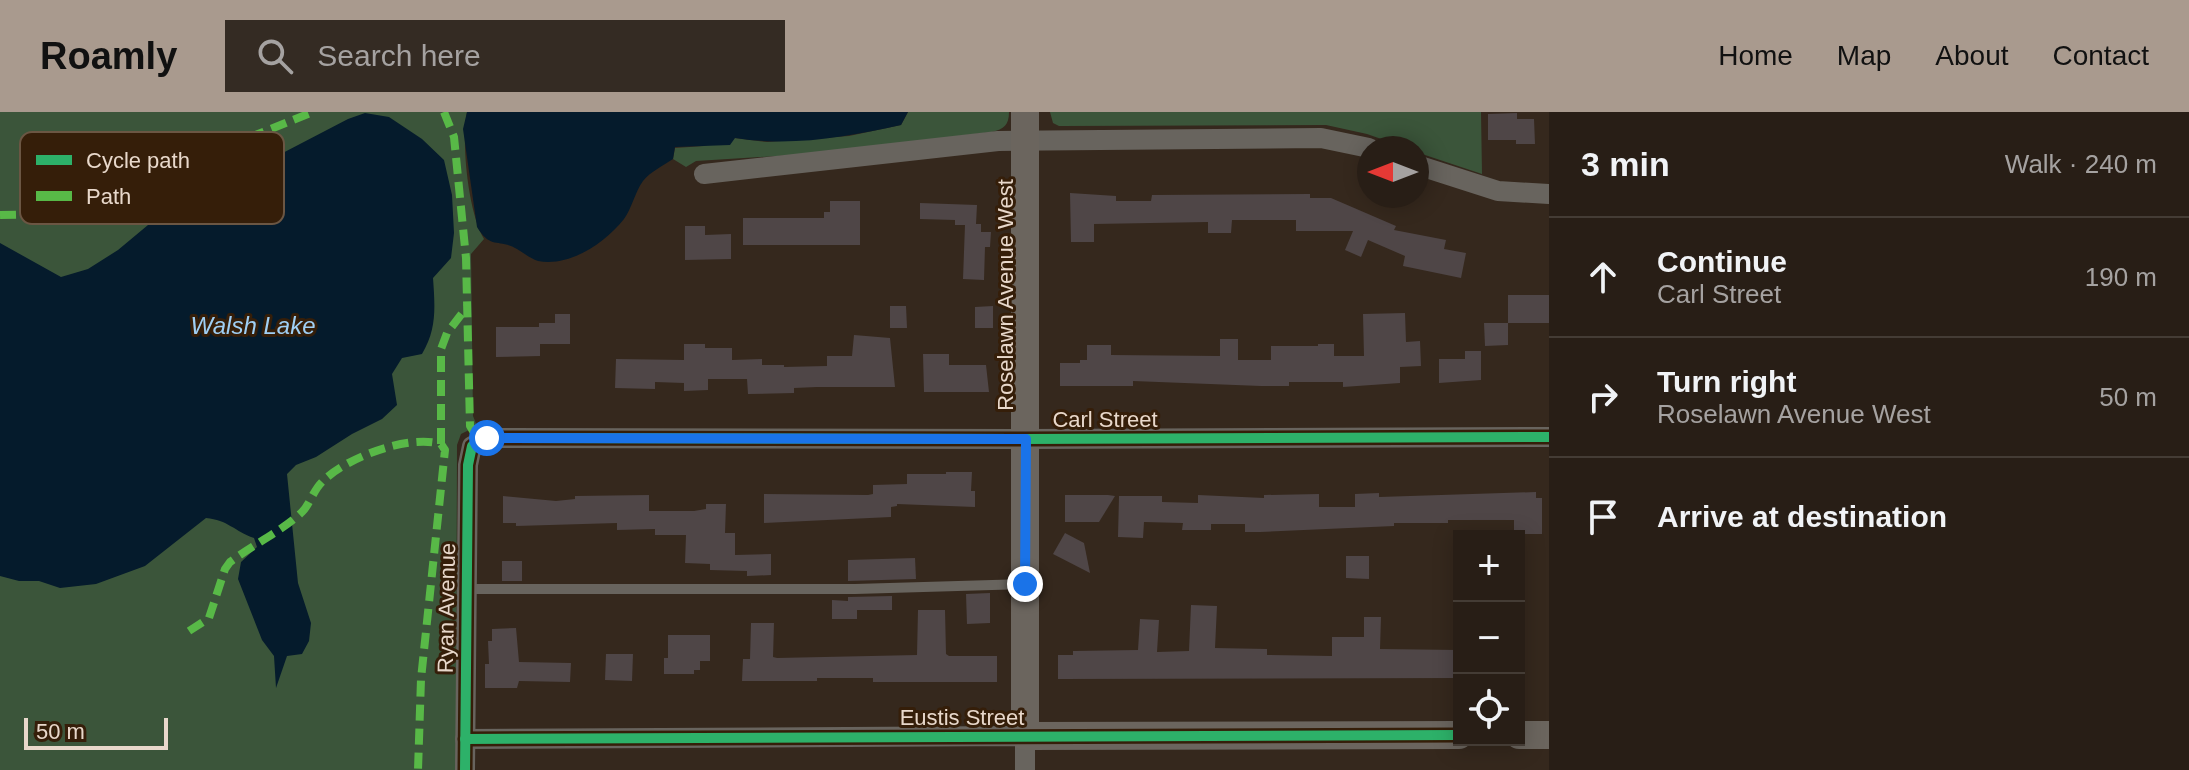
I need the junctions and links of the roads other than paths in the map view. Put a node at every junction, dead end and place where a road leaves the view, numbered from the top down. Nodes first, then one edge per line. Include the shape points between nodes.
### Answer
1 (1025, 112) edge
2 (1012, 141) junction
3 (1357, 146) edge
4 (1429, 169) edge
5 (704, 174) dead end
6 (1549, 194) edge
7 (1549, 437) edge
8 (1026, 439) junction
9 (472, 446) joint
10 (1025, 584) junction
11 (466, 589) junction
12 (1453, 735) edge
13 (1525, 735) edge
14 (1549, 735) edge
15 (1025, 736) junction
16 (465, 739) junction
17 (465, 770) edge
18 (1025, 770) edge

1 - 2 street, Roselawn Avenue West
2 - 3 street via 1321,138
2 - 5 street
2 - 8 street, Roselawn Avenue West
4 - 6 street via 1498,191
7 - 8 street, Carl Street
8 - 9 street, Carl Street via 487,438
8 - 10 street, Roselawn Avenue West
9 - 11 street, Ryan Avenue
10 - 11 lane
10 - 15 street, Roselawn Avenue West
11 - 16 street, Ryan Avenue
12 - 15 street, Eustis Street
13 - 14 street
15 - 16 street, Eustis Street
15 - 18 street, Roselawn Avenue West
16 - 17 street, Ryan Avenue

